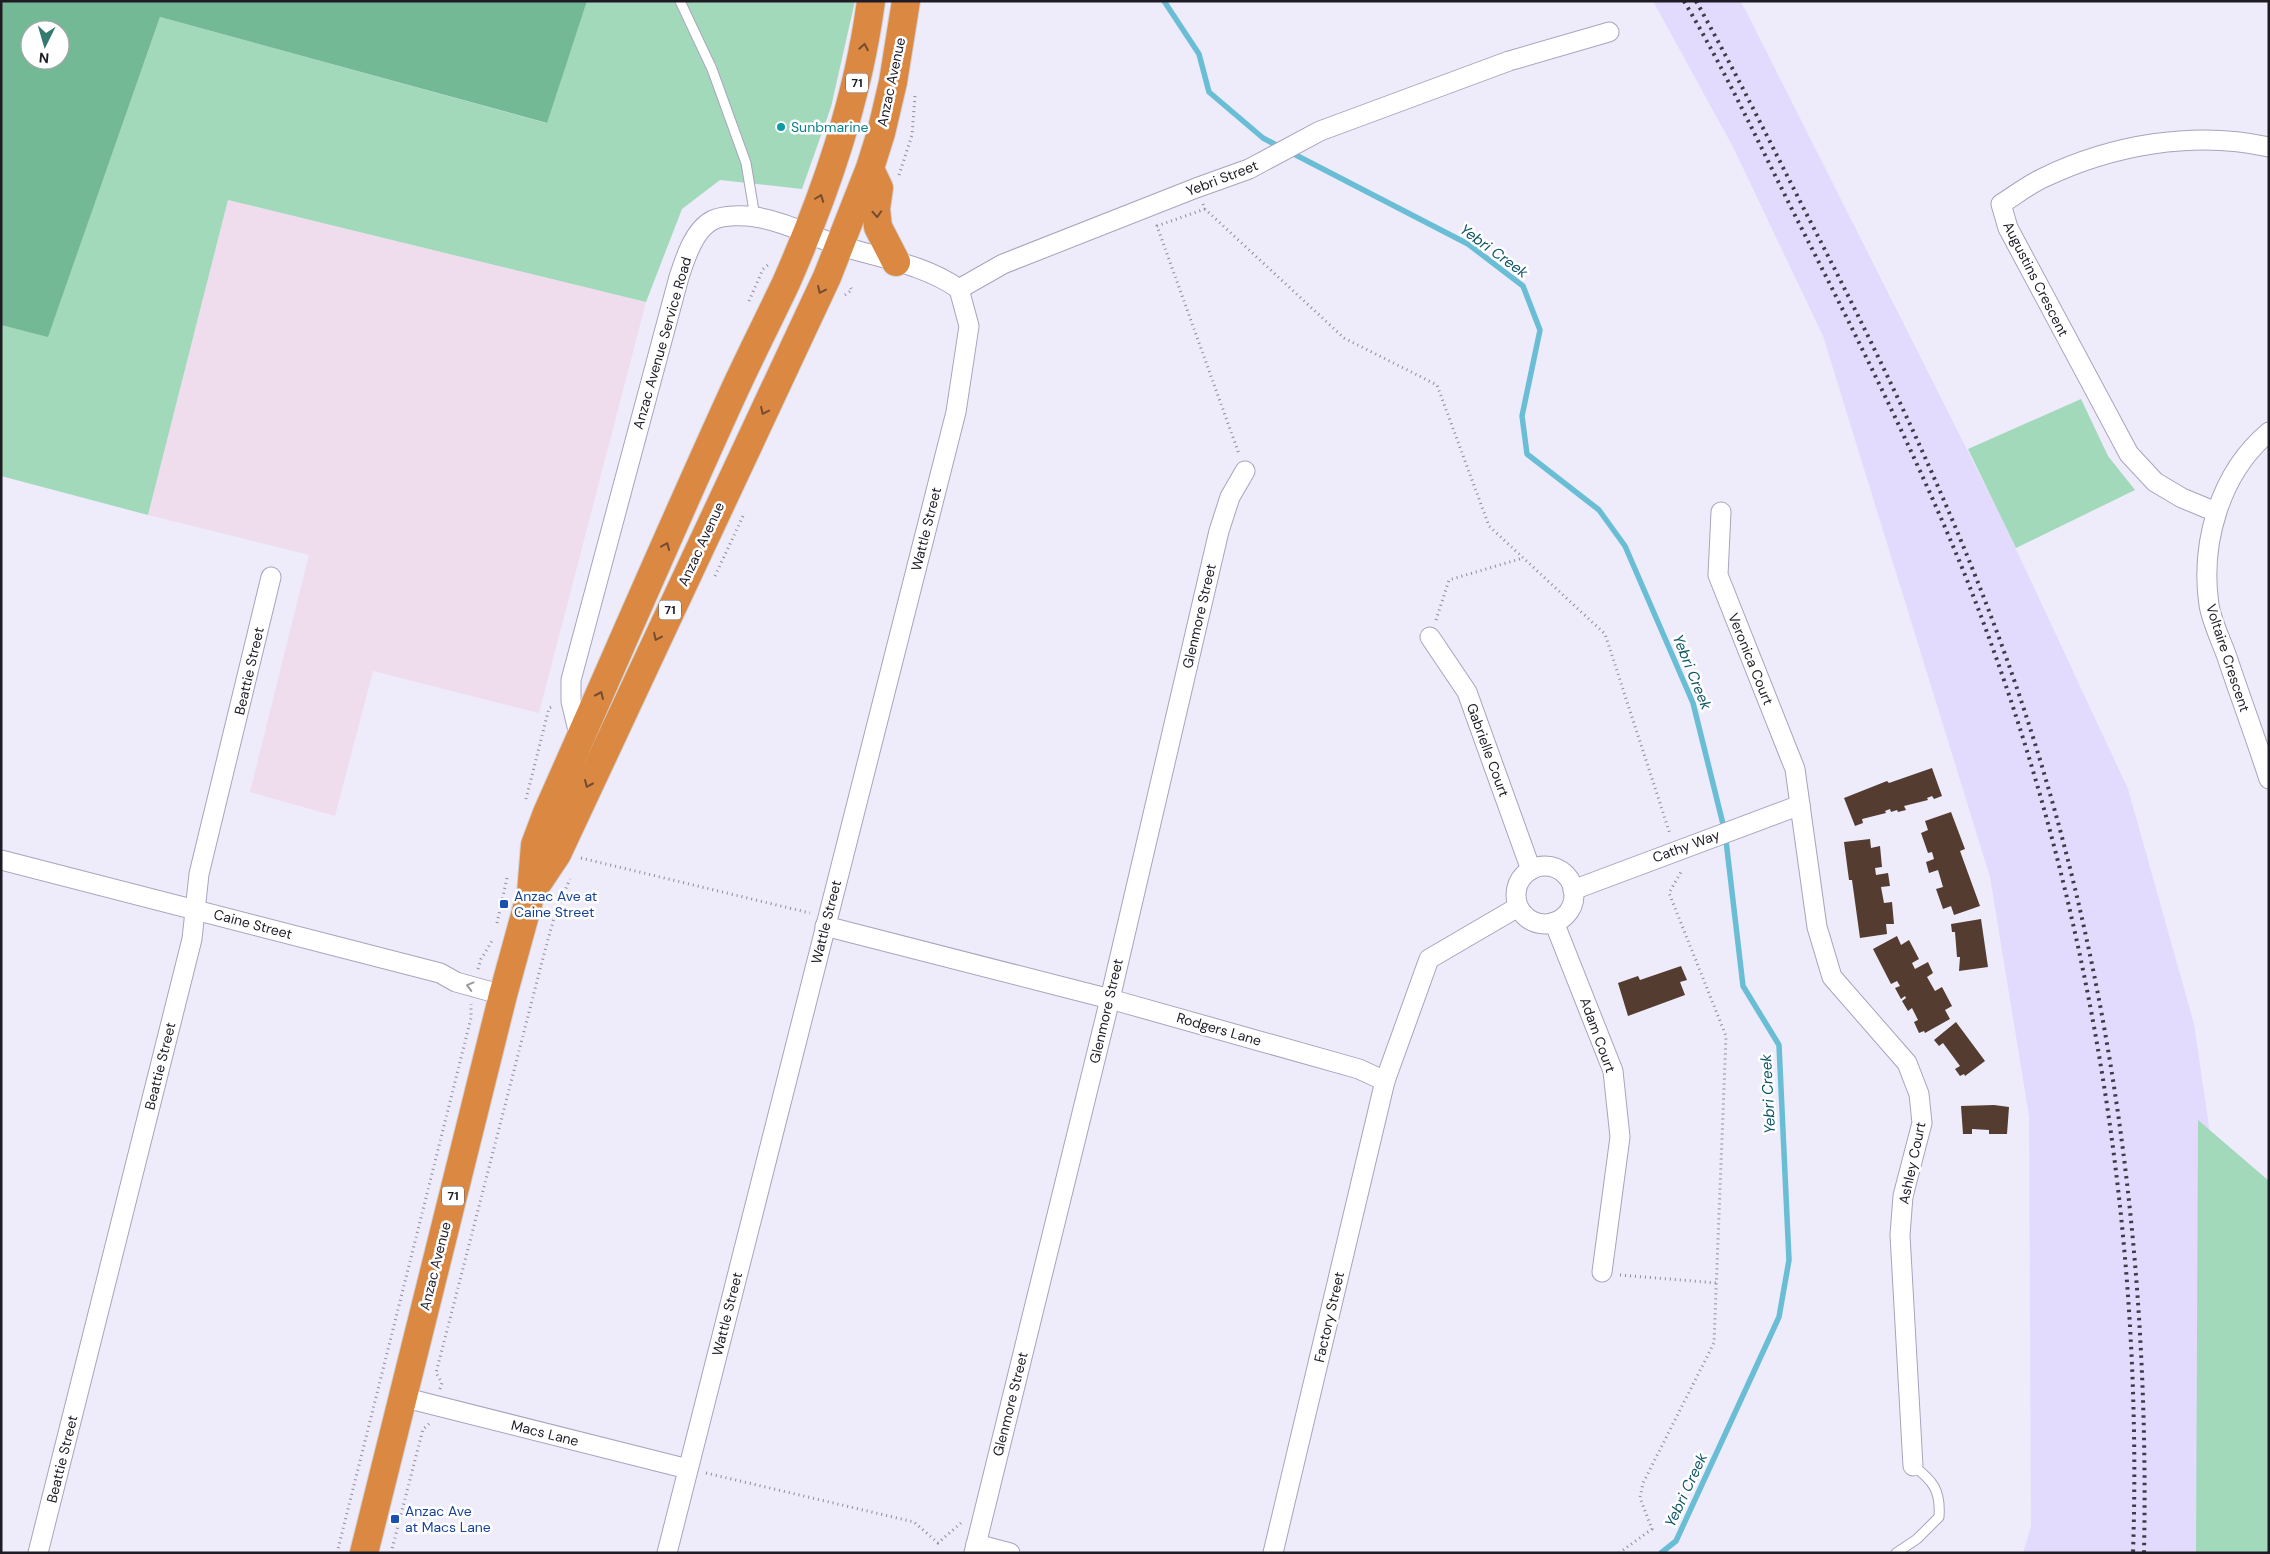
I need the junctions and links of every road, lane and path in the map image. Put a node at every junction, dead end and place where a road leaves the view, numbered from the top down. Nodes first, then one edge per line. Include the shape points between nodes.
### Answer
1 (680, 1) edge
2 (871, 1) edge
3 (906, 1) edge
4 (1610, 32) dead end
5 (2269, 147) edge
6 (870, 168) junction
7 (1196, 188) junction
8 (1204, 208) junction
9 (755, 217) junction
10 (806, 234) junction
11 (839, 245) junction
12 (896, 262) junction
13 (959, 290) junction
14 (2269, 432) edge
15 (1245, 471) joint
16 (1721, 512) dead end
17 (2216, 512) junction
18 (1523, 557) junction
19 (271, 577) dead end
20 (1430, 637) joint
21 (580, 739) junction
22 (2265, 758) edge
23 (2269, 779) edge
24 (1800, 805) junction
25 (1675, 850) junction
26 (557, 854) junction
27 (1, 860) edge
28 (1532, 870) junction
29 (1573, 890) junction
30 (531, 893) junction
31 (1518, 906) junction
32 (195, 909) junction
33 (1554, 922) junction
34 (825, 926) junction
35 (544, 954) dead end
36 (503, 995) junction
37 (1110, 998) junction
38 (472, 999) dead end
39 (1385, 1081) junction
40 (1602, 1272) joint
41 (1717, 1283) junction
42 (402, 1397) junction
43 (436, 1405) junction
44 (1912, 1466) joint
45 (688, 1469) junction
46 (965, 1520) dead end
47 (975, 1548) edge
48 (38, 1553) edge
49 (337, 1553) edge
50 (364, 1553) edge
51 (391, 1553) edge
52 (667, 1553) edge
53 (1010, 1553) edge
54 (1273, 1553) edge
55 (1619, 1553) edge
56 (1896, 1553) edge

1 - 9 lane via 712,69 746,163
10 -> 2 highway, Anzac Avenue / 71 via 847,120 859,74
3 - 6 highway, Anzac Avenue / 71 via 893,82
4 - 7 street, Yebri Street via 1444,84 1320,132 1249,169
5 - 17 street, Augustins Crescent via 2200,140 2140,146 2078,163 2042,179 2001,204 2008,228 2129,454 2155,482
6 - 11 highway, Anzac Avenue / 71
6 -> 12 highway via 880,188 876,209 878,227
7 - 8 path
7 - 13 street, Yebri Street via 1003,264
8 - 15 path via 1157,226
8 - 18 path via 1344,338 1437,385 1489,526
9 - 10 street, Anzac Avenue Service Road
9 - 21 street, Anzac Avenue Service Road via 712,220 698,234 686,254 617,541 571,680 571,701
10 - 11 street
21 -> 10 highway, Anzac Avenue / 71
11 - 12 street
11 -> 26 highway, Anzac Avenue / 71 via 823,286
12 - 13 street via 945,280
13 - 34 street, Wattle Street via 969,326 956,412
14 - 17 street, Voltaire Crescent via 2252,447 2234,472
15 - 37 street, Glenmore Street via 1230,497 1219,531
16 - 24 street, Veronica Court via 1718,575 1795,769
17 - 22 street, Voltaire Crescent via 2207,574 2209,607
18 - 20 path via 1449,580
18 - 25 path via 1605,634
19 - 32 street, Beattie Street via 199,874
20 - 28 street, Gabrielle Court via 1467,692
21 - 30 highway, Anzac Avenue / 71 via 535,845
22 - 23 street, Voltaire Crescent
24 - 25 street, Cathy Way
24 - 44 street, Ashley Court via 1817,928 1832,977 1907,1063 1919,1094 1922,1123 1902,1196 1900,1235
25 - 29 street, Cathy Way
25 - 41 path via 1680,872 1669,893 1726,1036
26 - 30 highway, Anzac Avenue / 71
26 - 34 path via 814,914
27 - 32 street, Caine Street
28 - 29 street via 1540,867 1557,869 1565,874
28 - 31 street via 1516,890
29 - 33 street via 1568,913
30 - 36 highway, Anzac Avenue / 71
31 - 33 street via 1530,920
31 - 39 street via 1429,959
36 -> 32 street, Caine Street via 456,982 440,973
32 - 48 street, Beattie Street via 192,939
33 - 40 street, Adam Court via 1613,1071 1620,1137
34 - 37 street, Rodgers Lane
34 - 45 street, Wattle Street
35 - 43 path via 436,1373 442,1383
36 - 42 highway, Anzac Avenue / 71
37 - 39 street, Rodgers Lane via 1359,1069
37 - 47 street, Glenmore Street
38 - 49 path via 471,1018
39 - 54 street, Factory Street
40 - 41 path
41 - 55 path via 1714,1343 1643,1483 1640,1498 1652,1529
42 - 43 street, Macs Lane
42 - 50 highway, Anzac Avenue / 71
43 - 45 street, Macs Lane
43 - 51 path via 432,1422 423,1429
44 - 56 lane via 1931,1479 1940,1502 1939,1517 1917,1539
45 - 46 path via 914,1522 938,1543
45 - 52 street, Wattle Street
47 - 53 street

